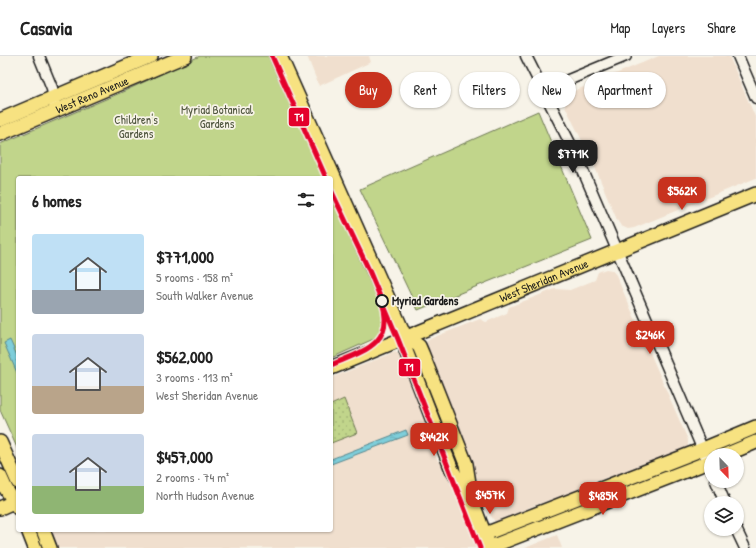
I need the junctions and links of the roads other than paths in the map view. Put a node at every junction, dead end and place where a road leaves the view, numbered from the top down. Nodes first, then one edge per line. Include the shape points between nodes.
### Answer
1 (39, 56) edge
2 (151, 56) edge
3 (185, 56) edge
4 (280, 56) edge
5 (526, 56) edge
6 (626, 56) edge
7 (738, 56) edge
8 (534, 72) edge
9 (576, 77) edge
10 (53, 97) junction
11 (756, 98) edge
12 (553, 108) edge
13 (54, 111) junction
14 (0, 120) edge
15 (0, 134) edge
16 (756, 194) edge
17 (617, 252) junction
18 (405, 336) junction
19 (333, 367) edge
20 (756, 427) edge
21 (0, 442) edge
22 (756, 442) edge
23 (742, 448) edge
24 (703, 450) junction
25 (704, 466) edge
26 (0, 476) edge
27 (16, 478) edge
28 (16, 502) edge
29 (16, 503) edge
30 (0, 508) edge
31 (29, 532) edge
32 (44, 532) edge
33 (739, 536) edge
34 (488, 543) edge
35 (36, 548) edge
36 (50, 548) edge
37 (744, 548) edge

1 - 10 street
2 - 10 main road, West Reno Avenue
3 - 13 main road, West Reno Avenue
4 - 18 main road
5 - 8 street
6 - 9 street
7 - 11 street
10 - 13 street
10 - 14 main road, West Reno Avenue
12 - 17 street via 578,159
13 - 15 main road, West Reno Avenue
16 - 17 main road, West Sheridan Avenue
17 - 18 main road, West Sheridan Avenue
17 - 24 street
18 - 19 main road, West Sheridan Avenue
18 - 34 main road via 406,351 452,470 473,504
20 - 24 main road
21 - 27 main road
22 - 23 main road
24 - 34 main road
25 - 34 main road
26 - 28 main road
29 - 30 main road
31 - 35 main road
32 - 36 main road
33 - 37 street

